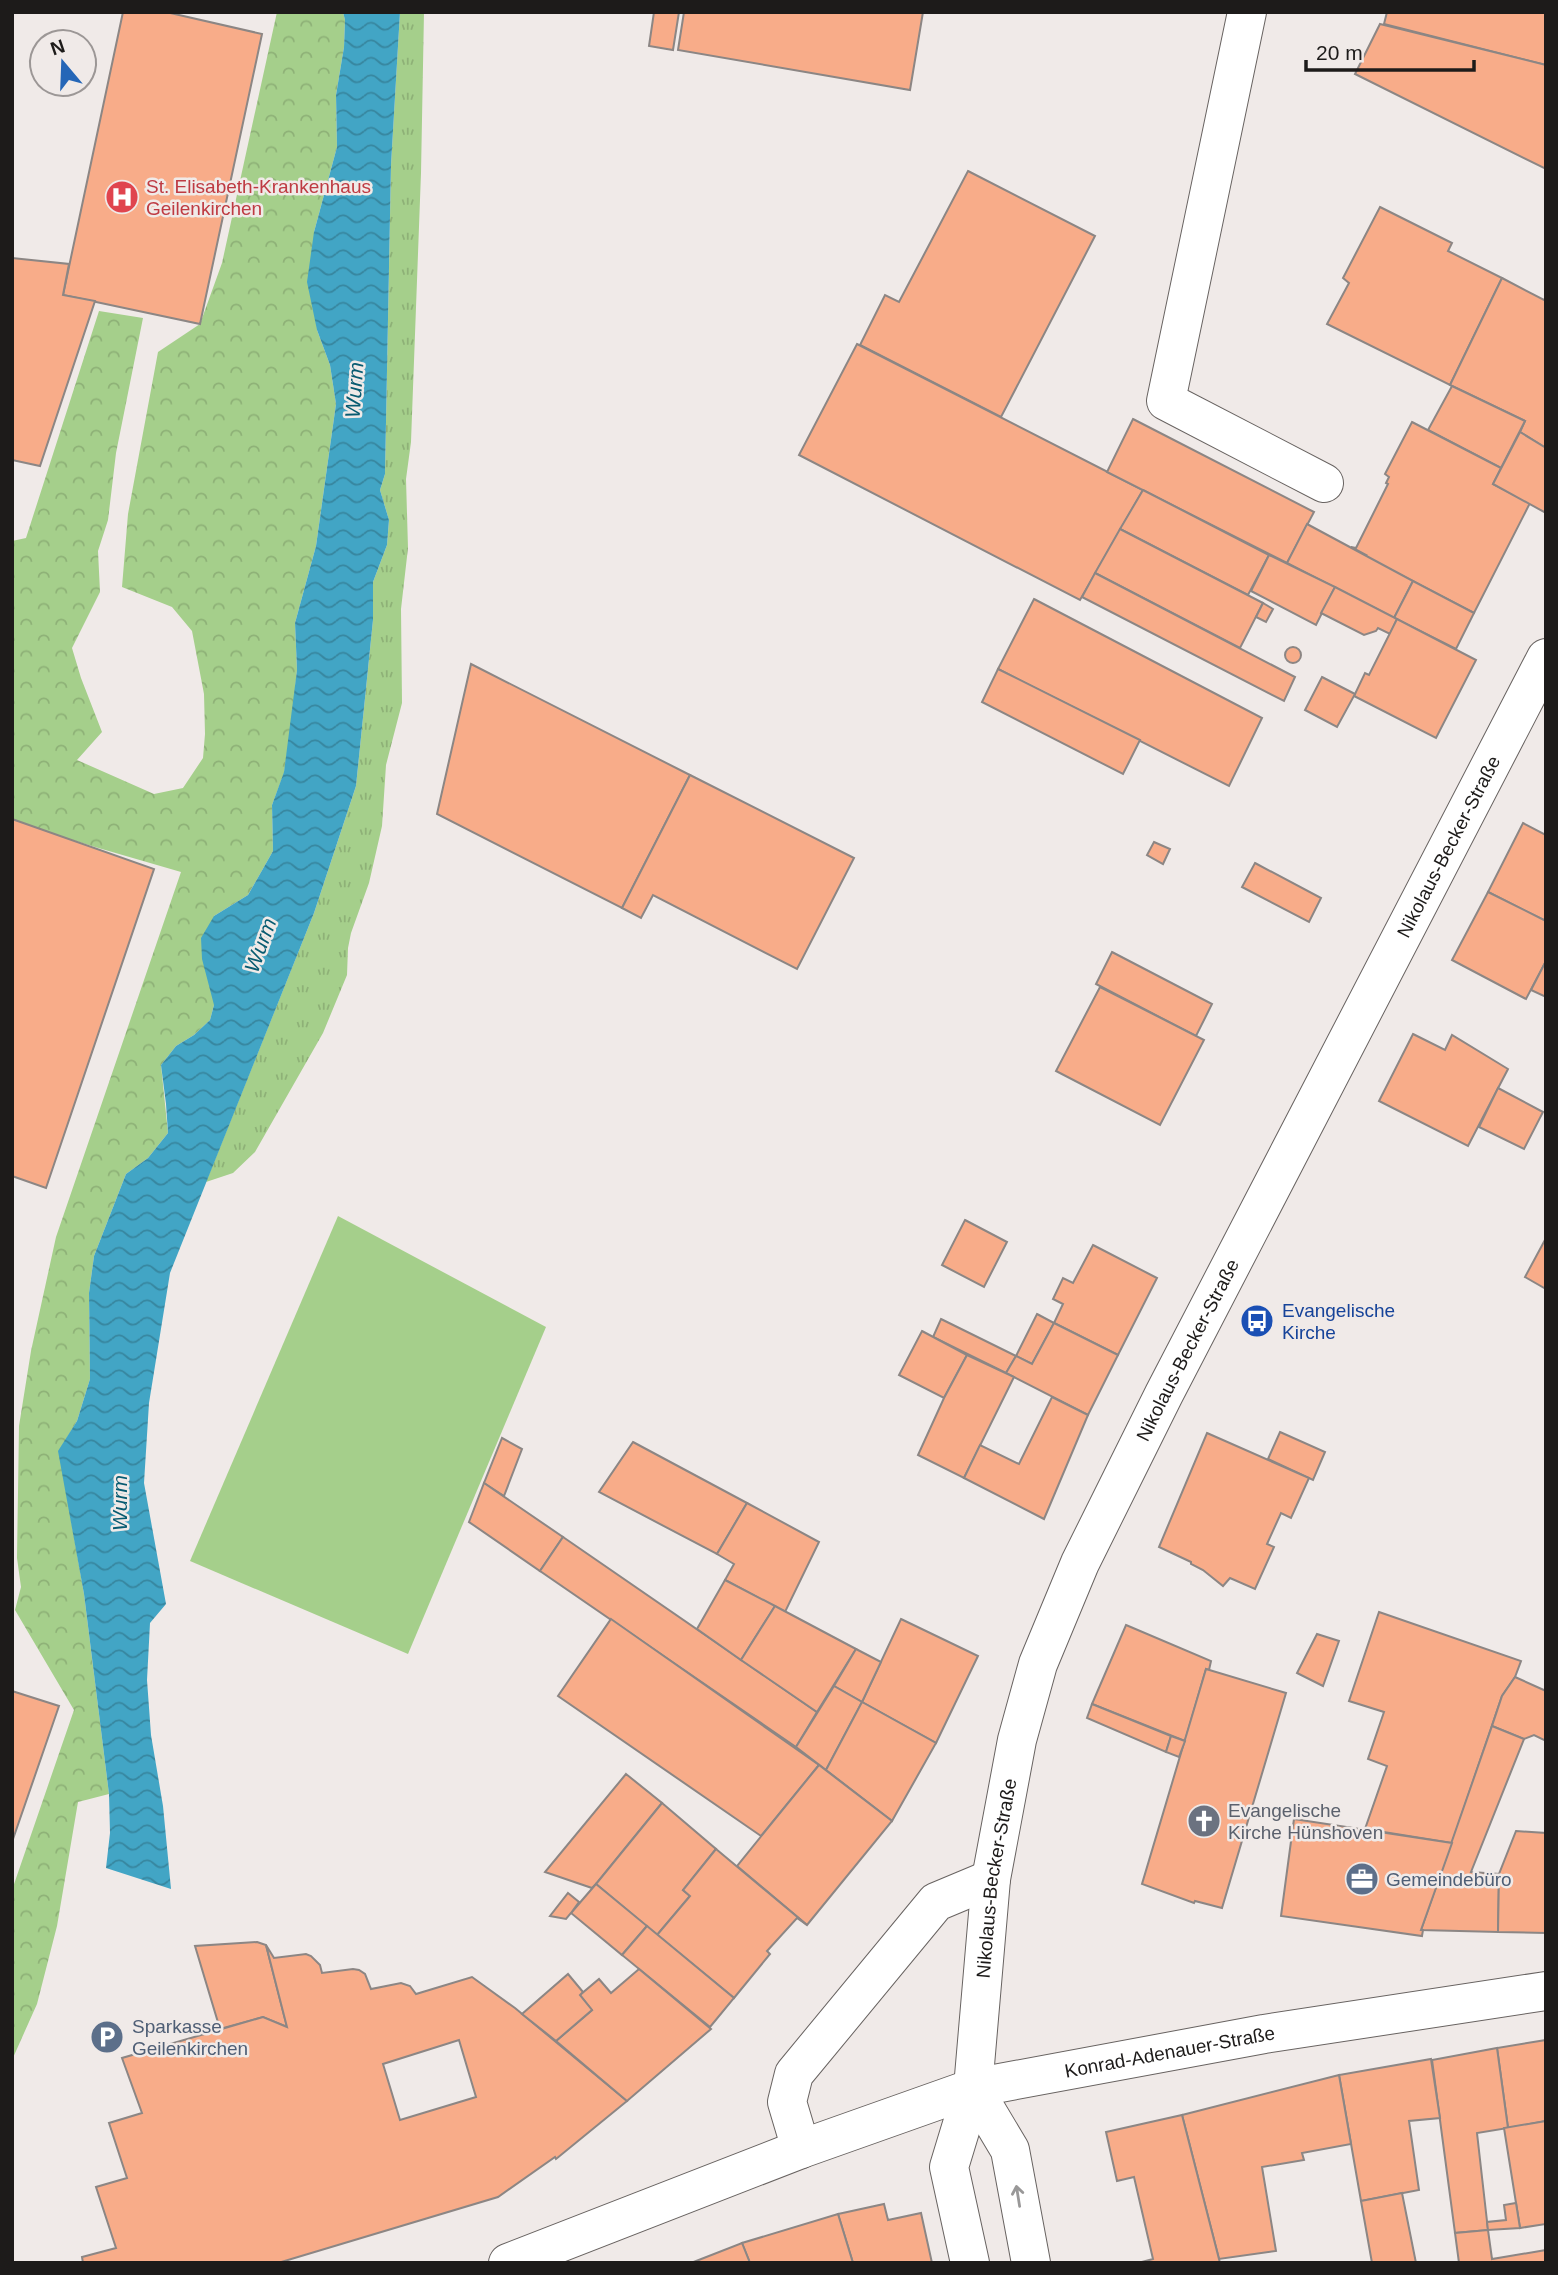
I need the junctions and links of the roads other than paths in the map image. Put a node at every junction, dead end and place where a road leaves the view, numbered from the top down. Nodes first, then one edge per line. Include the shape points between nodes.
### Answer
1 (1247, 12) edge
2 (1324, 483) dead end
3 (1546, 658) edge
4 (991, 1879) junction
5 (1546, 1991) edge
6 (973, 2088) junction
7 (802, 2149) junction
8 (520, 2261) edge
9 (970, 2263) edge
10 (1031, 2263) edge

1 - 2 main road via 1166,401
3 - 4 main road, Nikolaus-Becker-Straße via 1080,1563 1038,1664 1017,1740
4 - 6 main road, Nikolaus-Becker-Straße
4 - 7 main road via 936,1902 794,2074 786,2102
5 - 6 main road, Konrad-Adenauer-Straße via 1264,2034
6 - 7 main road, Konrad-Adenauer-Straße
6 - 9 main road, Nikolaus-Becker-Straße via 949,2167
10 -> 6 main road via 1010,2150
7 - 8 main road, Konrad-Adenauer-Straße

